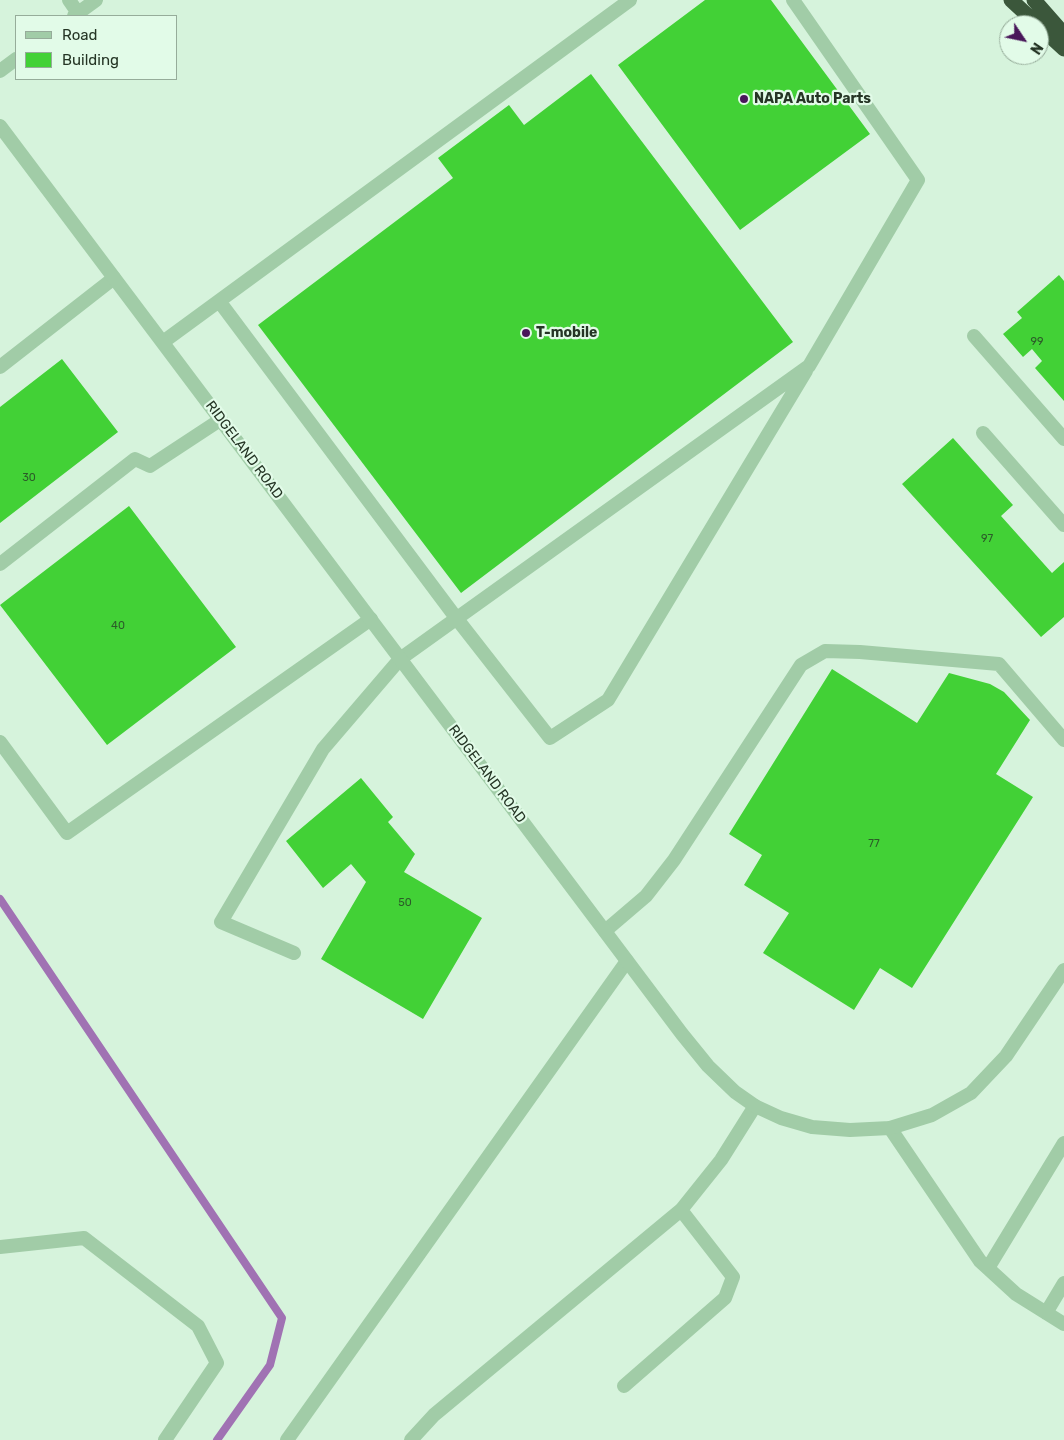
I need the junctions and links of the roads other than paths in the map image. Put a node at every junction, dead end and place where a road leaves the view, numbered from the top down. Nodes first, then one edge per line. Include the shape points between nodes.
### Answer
1 (69, 0) edge
2 (96, 0) edge
3 (630, 0) edge
4 (793, 0) edge
5 (1011, 0) edge
6 (1034, 0) edge
7 (76, 15) edge
8 (1027, 15) edge
9 (1064, 34) edge
10 (1049, 35) edge
11 (1064, 49) edge
12 (15, 60) edge
13 (0, 71) edge
14 (0, 126) edge
15 (114, 278) junction
16 (219, 300) junction
17 (974, 336) dead end
18 (163, 342) junction
19 (809, 366) junction
20 (0, 367) edge
21 (220, 420) junction
22 (983, 433) dead end
23 (1064, 439) edge
24 (1064, 525) edge
25 (0, 564) edge
26 (371, 619) junction
27 (457, 619) junction
28 (400, 659) junction
29 (1064, 740) edge
30 (0, 742) edge
31 (605, 931) junction
32 (294, 953) dead end
33 (627, 961) junction
34 (1064, 970) edge
35 (755, 1106) junction
36 (890, 1128) junction
37 (1064, 1143) edge
38 (681, 1210) junction
39 (0, 1247) edge
40 (988, 1268) junction
41 (1064, 1283) edge
42 (1046, 1313) junction
43 (1064, 1324) edge
44 (624, 1386) dead end
45 (166, 1440) edge
46 (287, 1440) edge
47 (411, 1440) edge

1 - 7 street
2 - 7 street
3 - 16 street
4 - 19 street via 918,180
5 - 8 highway
6 - 9 highway
10 - 11 highway
12 - 13 street
14 - 15 street, RIDGELAND ROAD
15 - 18 street, RIDGELAND ROAD
15 - 20 street
16 - 18 street
16 - 27 street
17 - 23 street
18 - 21 street, RIDGELAND ROAD
19 - 27 street
19 - 27 street via 608,700 550,738
21 - 25 street via 150,466 135,459
21 - 26 street, RIDGELAND ROAD
22 - 24 street
26 - 28 street, RIDGELAND ROAD
26 - 30 street via 66,833
27 - 28 street
28 - 31 street, RIDGELAND ROAD
28 - 32 street via 322,749 221,922
29 - 31 street via 998,664 825,651 801,665 674,860 646,896
31 - 33 street, RIDGELAND ROAD
33 - 35 street, RIDGELAND ROAD via 708,1066
33 - 46 street
34 - 36 street, RIDGELAND ROAD via 1006,1056 971,1093 932,1115
35 - 36 street, RIDGELAND ROAD via 812,1127 850,1130
35 - 38 street via 721,1160
36 - 40 street via 980,1261
37 - 40 street
38 - 44 street via 733,1277 726,1298
38 - 47 street via 434,1415
39 - 45 street via 84,1238 198,1326 217,1363
40 - 42 street via 1016,1294
41 - 42 street
42 - 43 street

